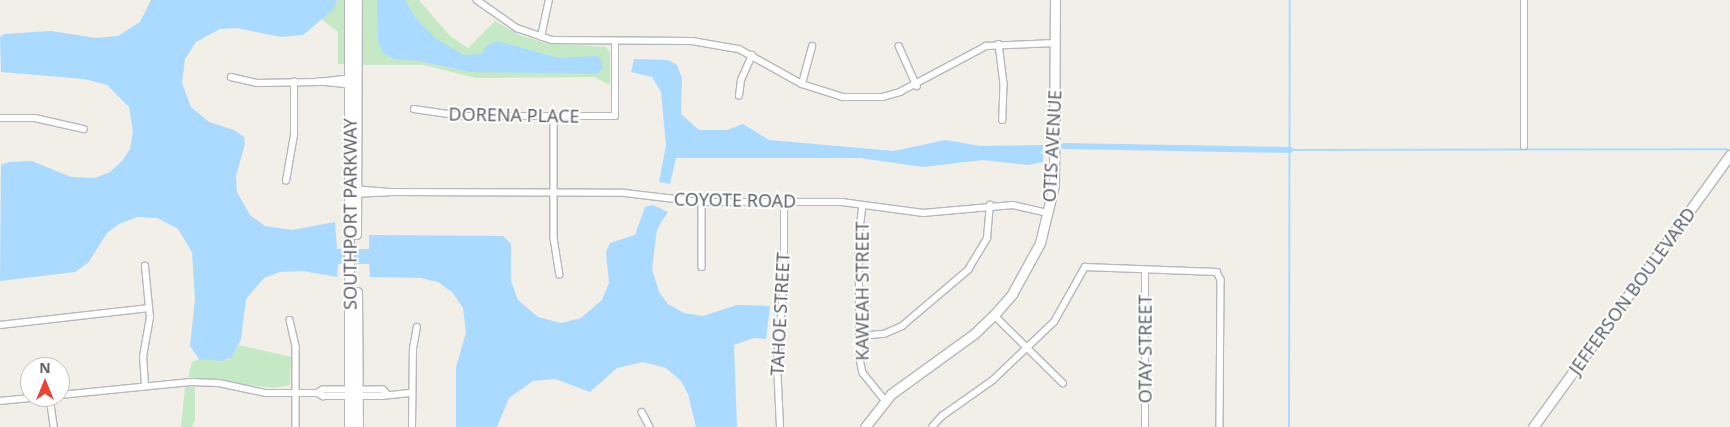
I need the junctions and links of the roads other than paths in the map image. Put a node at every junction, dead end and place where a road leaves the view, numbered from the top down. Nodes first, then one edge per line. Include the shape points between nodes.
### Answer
1 (349, 0) edge
2 (357, 0) edge
3 (477, 0) edge
4 (549, 0) edge
5 (1055, 0) edge
6 (1524, 0) edge
7 (541, 37) junction
8 (615, 42) junction
9 (1055, 43) junction
10 (999, 44) junction
11 (812, 46) dead end
12 (899, 46) dead end
13 (752, 55) junction
14 (231, 77) dead end
15 (353, 81) junction
16 (294, 82) junction
17 (802, 84) junction
18 (917, 86) junction
19 (740, 96) dead end
20 (414, 109) dead end
21 (554, 116) junction
22 (0, 118) edge
23 (1002, 120) dead end
24 (84, 129) dead end
25 (1524, 146) dead end
26 (1730, 155) edge
27 (286, 181) dead end
28 (353, 192) junction
29 (554, 192) junction
30 (702, 202) junction
31 (784, 202) junction
32 (863, 205) junction
33 (990, 205) junction
34 (1049, 213) junction
35 (145, 266) dead end
36 (702, 267) dead end
37 (1144, 270) junction
38 (560, 275) dead end
39 (149, 308) junction
40 (994, 315) junction
41 (290, 320) dead end
42 (0, 325) edge
43 (417, 328) dead end
44 (859, 336) junction
45 (1029, 348) junction
46 (1063, 383) dead end
47 (144, 384) junction
48 (296, 393) junction
49 (353, 393) junction
50 (412, 393) junction
51 (70, 394) edge
52 (20, 399) edge
53 (884, 400) junction
54 (0, 401) edge
55 (51, 407) edge
56 (642, 412) dead end
57 (54, 427) edge
58 (296, 427) edge
59 (349, 427) edge
60 (358, 427) edge
61 (412, 427) edge
62 (650, 427) edge
63 (780, 427) edge
64 (866, 427) edge
65 (932, 427) edge
66 (1144, 427) edge
67 (1220, 427) edge
68 (1533, 427) edge

1 - 15 street, SOUTHPORT PARKWAY
2 - 15 street, SOUTHPORT PARKWAY
3 - 7 street via 505,22
4 - 7 street
5 - 9 street, OTIS AVENUE
6 - 25 street
7 - 8 street via 562,41
8 - 13 street via 716,43
8 - 21 street, DORENA PLACE via 615,116
9 - 10 street
9 - 34 street, OTIS AVENUE via 1056,155
10 - 18 street via 974,51
10 - 23 street via 1004,84
11 - 17 street
12 - 18 street
13 - 17 street
13 - 19 street via 741,80
14 - 16 street via 257,83
15 - 16 street
15 - 28 street, SOUTHPORT PARKWAY
16 - 27 street via 294,135
17 - 18 street via 829,94 866,98 883,97
20 - 21 street, DORENA PLACE via 462,116
21 - 29 street
22 - 24 street via 35,118
26 - 68 street, JEFFERSON BOULEVARD
28 - 29 street, COYOTE ROAD
28 - 49 street, SOUTHPORT PARKWAY
29 - 30 street, COYOTE ROAD via 625,193
29 - 38 street via 554,238
30 - 31 street, COYOTE ROAD
30 - 36 street
31 - 32 street, COYOTE ROAD
31 - 63 street, TAHOE STREET via 784,279 777,363
32 - 33 street, COYOTE ROAD via 923,213
32 - 44 street, KAWEAH STREET via 859,239
33 - 34 street, COYOTE ROAD via 1013,205
33 - 44 street via 987,238 968,270 902,326 884,334
34 - 40 street, OTIS AVENUE via 1026,271
35 - 39 street
37 - 45 street via 1085,267 1054,322
37 - 66 street, OTAY STREET
37 - 67 street via 1218,272 1221,280
39 - 42 street
39 - 47 street via 143,357
40 - 45 street
40 - 53 street, OTIS AVENUE via 974,334 915,374
41 - 48 street via 296,347
43 - 50 street
44 - 53 street, KAWEAH STREET via 863,372
45 - 46 street
45 - 65 street
47 - 48 street via 204,382 266,393
47 - 51 street
48 - 49 street via 323,390
48 - 58 street
49 - 50 street
49 - 59 street, SOUTHPORT PARKWAY
49 - 60 street, SOUTHPORT PARKWAY
50 - 61 street
52 - 54 street
53 - 64 street, OTIS AVENUE
55 - 57 street
56 - 62 street

